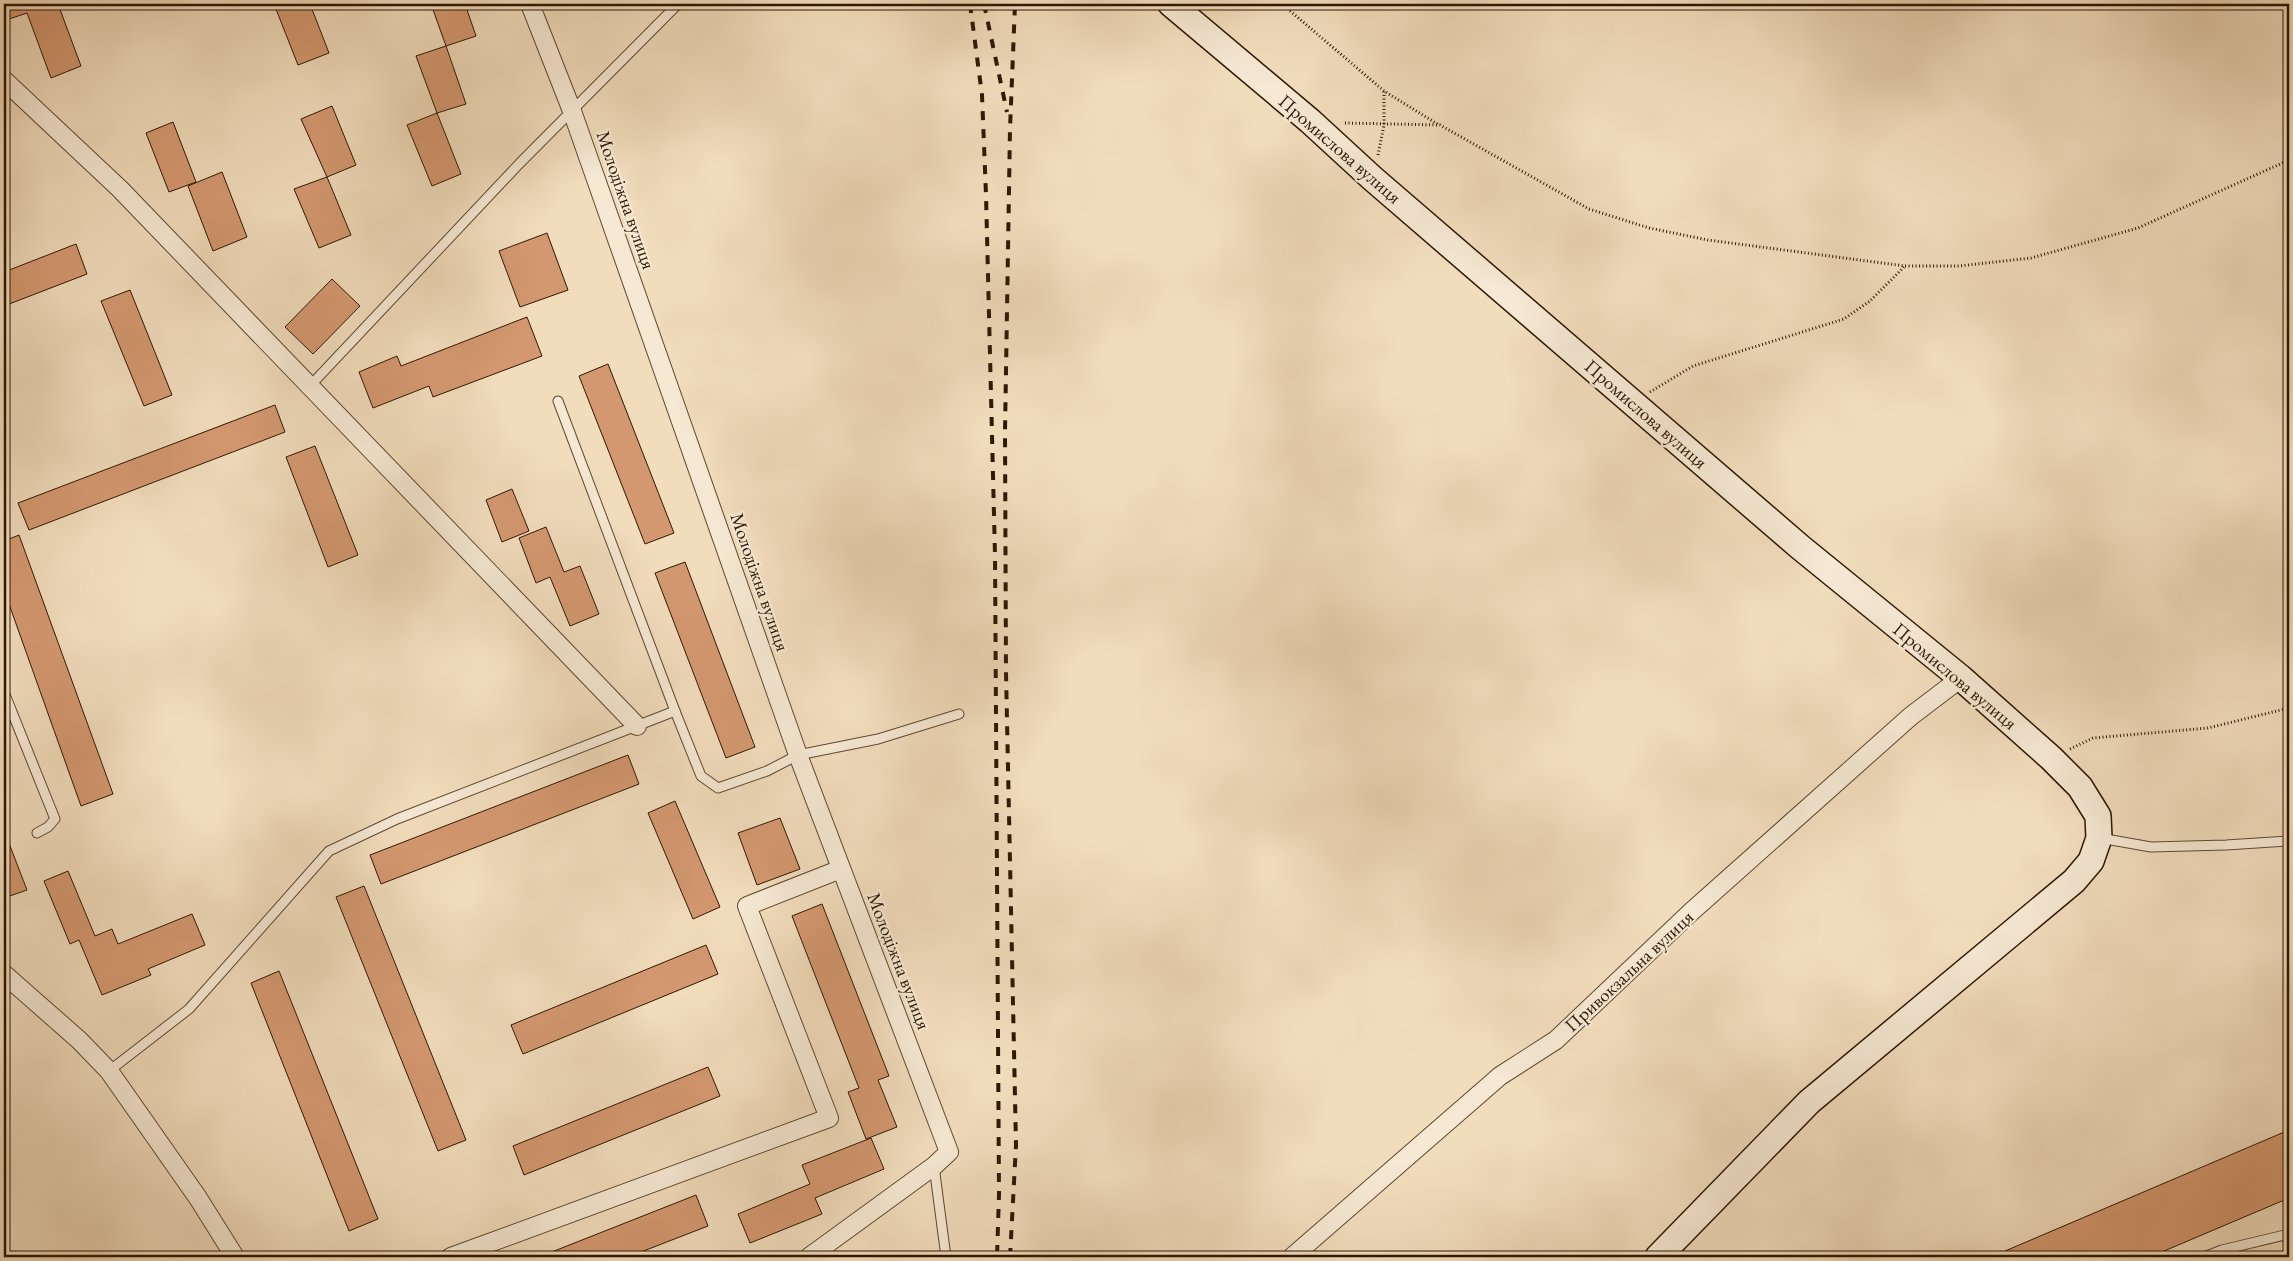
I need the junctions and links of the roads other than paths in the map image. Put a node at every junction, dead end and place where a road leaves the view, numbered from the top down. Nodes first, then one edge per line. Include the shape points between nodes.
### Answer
1 (530, 4) edge
2 (678, 4) edge
3 (1171, 4) edge
4 (4, 80) edge
5 (572, 111) junction
6 (308, 387) junction
7 (558, 401) dead end
8 (1961, 678) junction
9 (4, 692) edge
10 (674, 711) junction
11 (959, 714) dead end
12 (637, 726) junction
13 (798, 755) junction
14 (37, 833) dead end
15 (2099, 838) junction
16 (2289, 841) edge
17 (842, 869) junction
18 (4, 974) edge
19 (109, 1071) junction
20 (934, 1166) junction
21 (2289, 1234) edge
22 (236, 1257) edge
23 (451, 1257) edge
24 (809, 1257) edge
25 (946, 1257) edge
26 (1292, 1257) edge
27 (1658, 1257) edge
28 (2204, 1257) edge

1 - 5 street, Молодіжна вулиця
2 - 5 lane
3 - 8 street, Промислова вулиця via 1800,547
4 - 6 street via 120,189
5 - 6 lane
5 - 13 street, Молодіжна вулиця
6 - 12 street
7 - 10 lane
8 - 15 street, Промислова вулиця via 2080,787 2098,816
8 - 26 street, Привокзальна вулиця via 1911,716 1699,905 1556,1040 1500,1076
9 - 14 lane via 55,819
10 - 12 lane
10 - 13 lane via 701,776 718,788 767,771
11 - 13 lane via 878,739
12 - 19 lane via 397,820 329,851 189,1009
13 - 17 street, Молодіжна вулиця
15 - 16 lane via 2152,847
15 - 27 street via 2091,861 2074,881 1809,1102
17 - 20 street, Молодіжна вулиця via 949,1152
17 - 23 street via 747,906 829,1118
18 - 19 street via 80,1040
19 - 22 street
20 - 24 street
20 - 25 lane
21 - 28 lane

